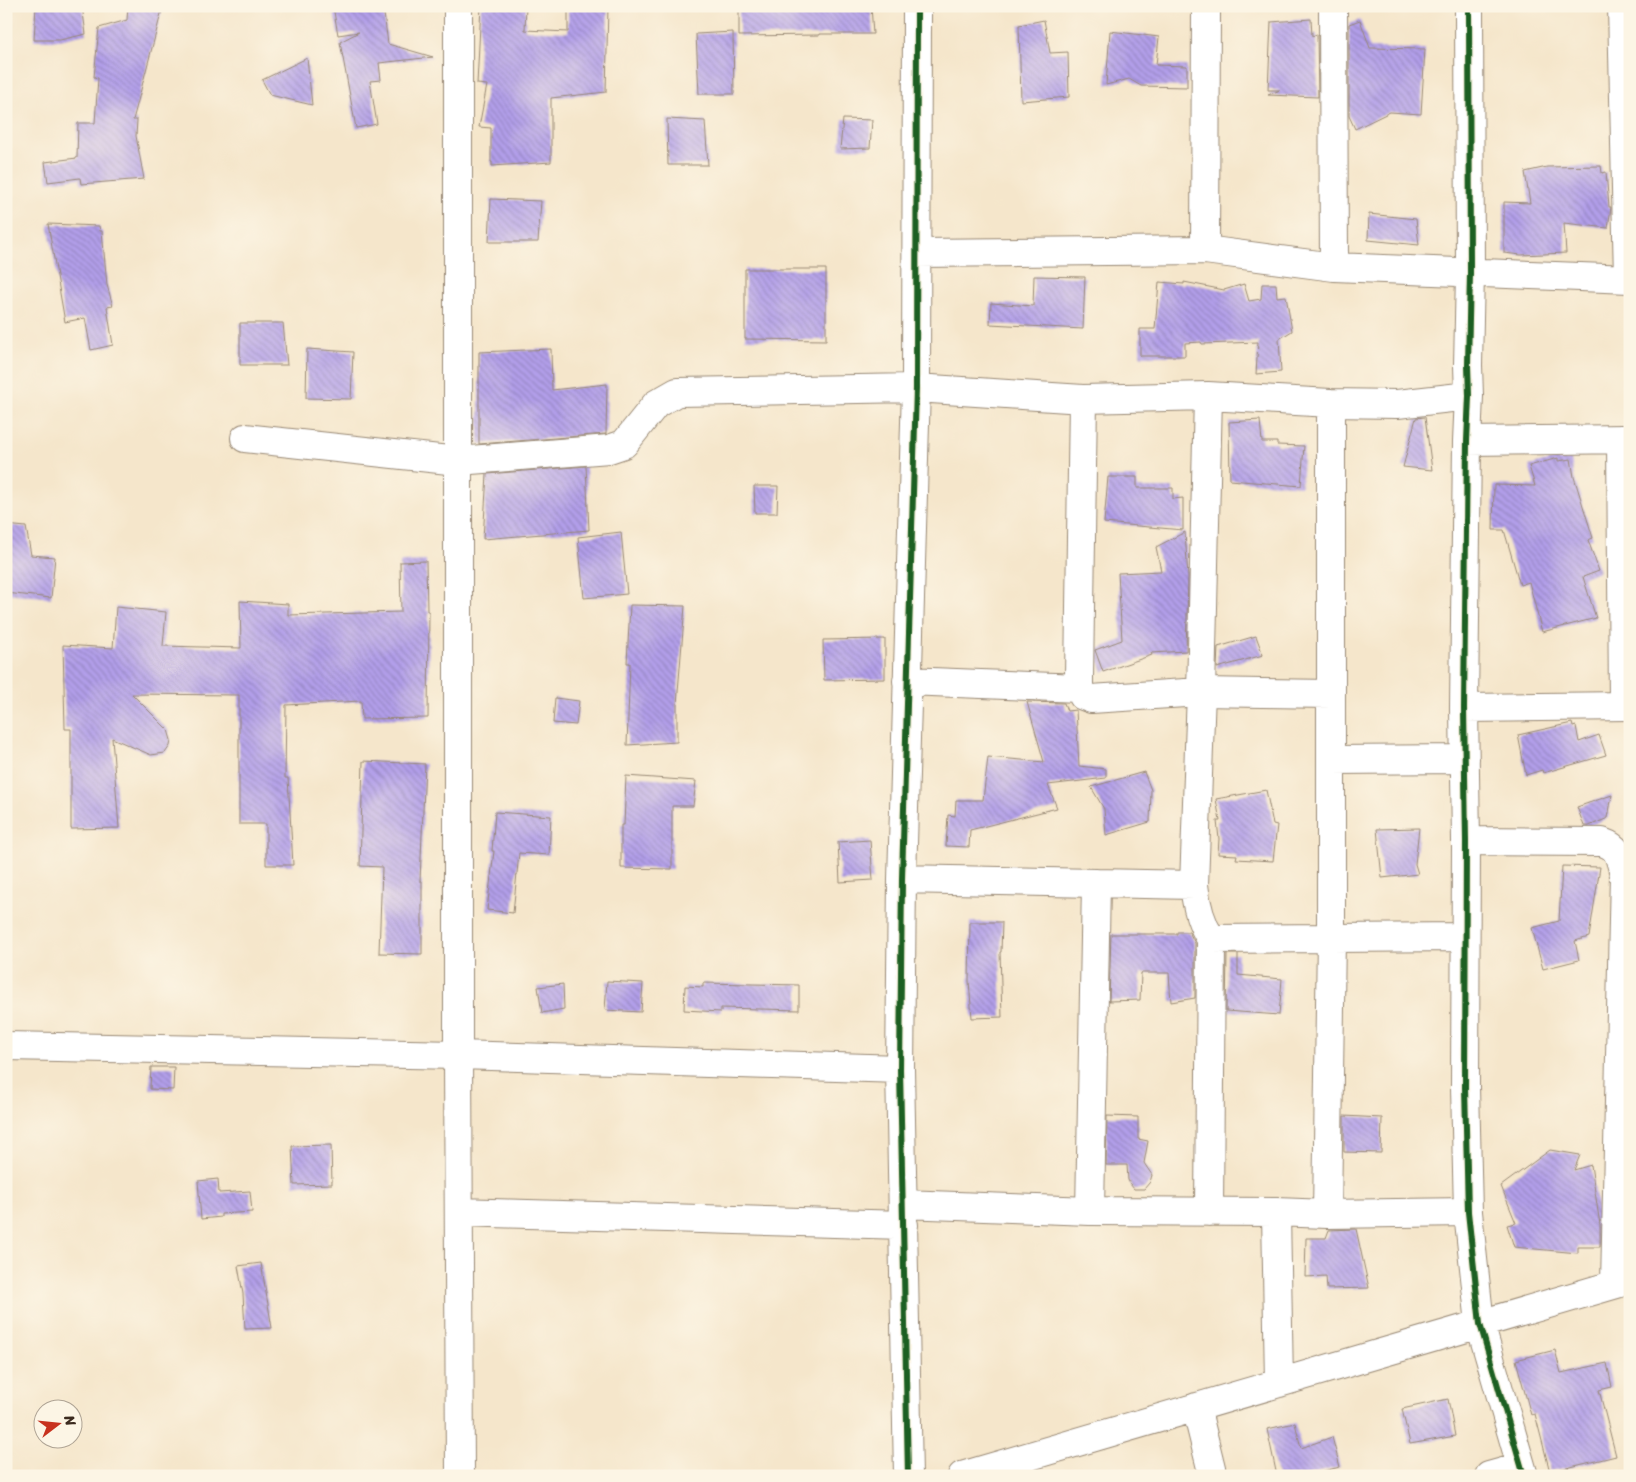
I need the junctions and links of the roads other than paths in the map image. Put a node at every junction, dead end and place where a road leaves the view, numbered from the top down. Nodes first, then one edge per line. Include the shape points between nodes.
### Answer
1 (458, 6) edge
2 (917, 6) edge
3 (1206, 6) edge
4 (1333, 6) edge
5 (1469, 6) edge
6 (1622, 6) edge
7 (1205, 250) junction
8 (917, 253) junction
9 (1334, 267) junction
10 (1470, 273) junction
11 (1629, 279) edge
12 (916, 388) junction
13 (1208, 396) junction
14 (1469, 396) junction
15 (1083, 399) junction
16 (1331, 403) junction
17 (245, 438) dead end
18 (1625, 439) edge
19 (1467, 442) junction
20 (458, 461) junction
21 (907, 681) junction
22 (1079, 688) junction
23 (1201, 692) junction
24 (1331, 694) junction
25 (1626, 706) edge
26 (1464, 708) junction
27 (1465, 759) junction
28 (1332, 760) junction
29 (1466, 841) junction
30 (1627, 874) edge
31 (902, 879) junction
32 (1096, 882) junction
33 (1194, 885) junction
34 (1465, 937) junction
35 (1331, 938) junction
36 (1210, 939) junction
37 (6, 1046) edge
38 (458, 1055) junction
39 (900, 1069) junction
40 (1090, 1211) junction
41 (459, 1212) junction
42 (1209, 1212) junction
43 (1276, 1212) junction
44 (1468, 1212) junction
45 (1327, 1214) junction
46 (904, 1215) junction
47 (1623, 1282) edge
48 (1480, 1324) junction
49 (1279, 1383) junction
50 (1196, 1407) junction
51 (1523, 1471) edge
52 (460, 1476) edge
53 (908, 1476) edge
54 (962, 1476) edge
55 (1213, 1476) edge
56 (1488, 1476) edge

1 - 20 street
2 - 8 street
3 - 7 street
4 - 9 street
5 - 10 street
6 - 11 street
7 - 8 street
7 - 9 street
8 - 12 street
9 - 10 street
10 - 11 street
10 - 14 street
12 - 15 street
12 - 20 street via 677,392 656,404 624,444 609,449
12 - 21 street
13 - 15 street
13 - 16 street
13 - 23 street
14 - 16 street via 1397,404
14 - 19 street
15 - 22 street
16 - 24 street
17 - 20 street
18 - 19 street
18 - 25 street
19 - 26 street
20 - 38 street
21 - 22 street
21 - 31 street
22 - 23 street via 1083,696 1091,699
23 - 24 street
23 - 33 street
24 - 28 street
25 - 26 street
26 - 27 street
27 - 28 street
27 - 29 street
28 - 35 street
29 - 30 street via 1602,842 1617,850
29 - 34 street
30 - 47 street
31 - 32 street
31 - 39 street
32 - 33 street
32 - 40 street
33 - 36 street via 1196,906
34 - 35 street
34 - 44 street
35 - 36 street
35 - 45 street
36 - 42 street
37 - 38 street
38 - 39 street
38 - 41 street
39 - 46 street
40 - 42 street
40 - 46 street
41 - 46 street
41 - 52 street
42 - 43 street
43 - 45 street
43 - 49 street
44 - 45 street
44 - 48 street
46 - 53 street
47 - 48 street
48 - 49 street
48 - 51 street
49 - 50 street
50 - 54 street
50 - 55 street
51 - 56 street

